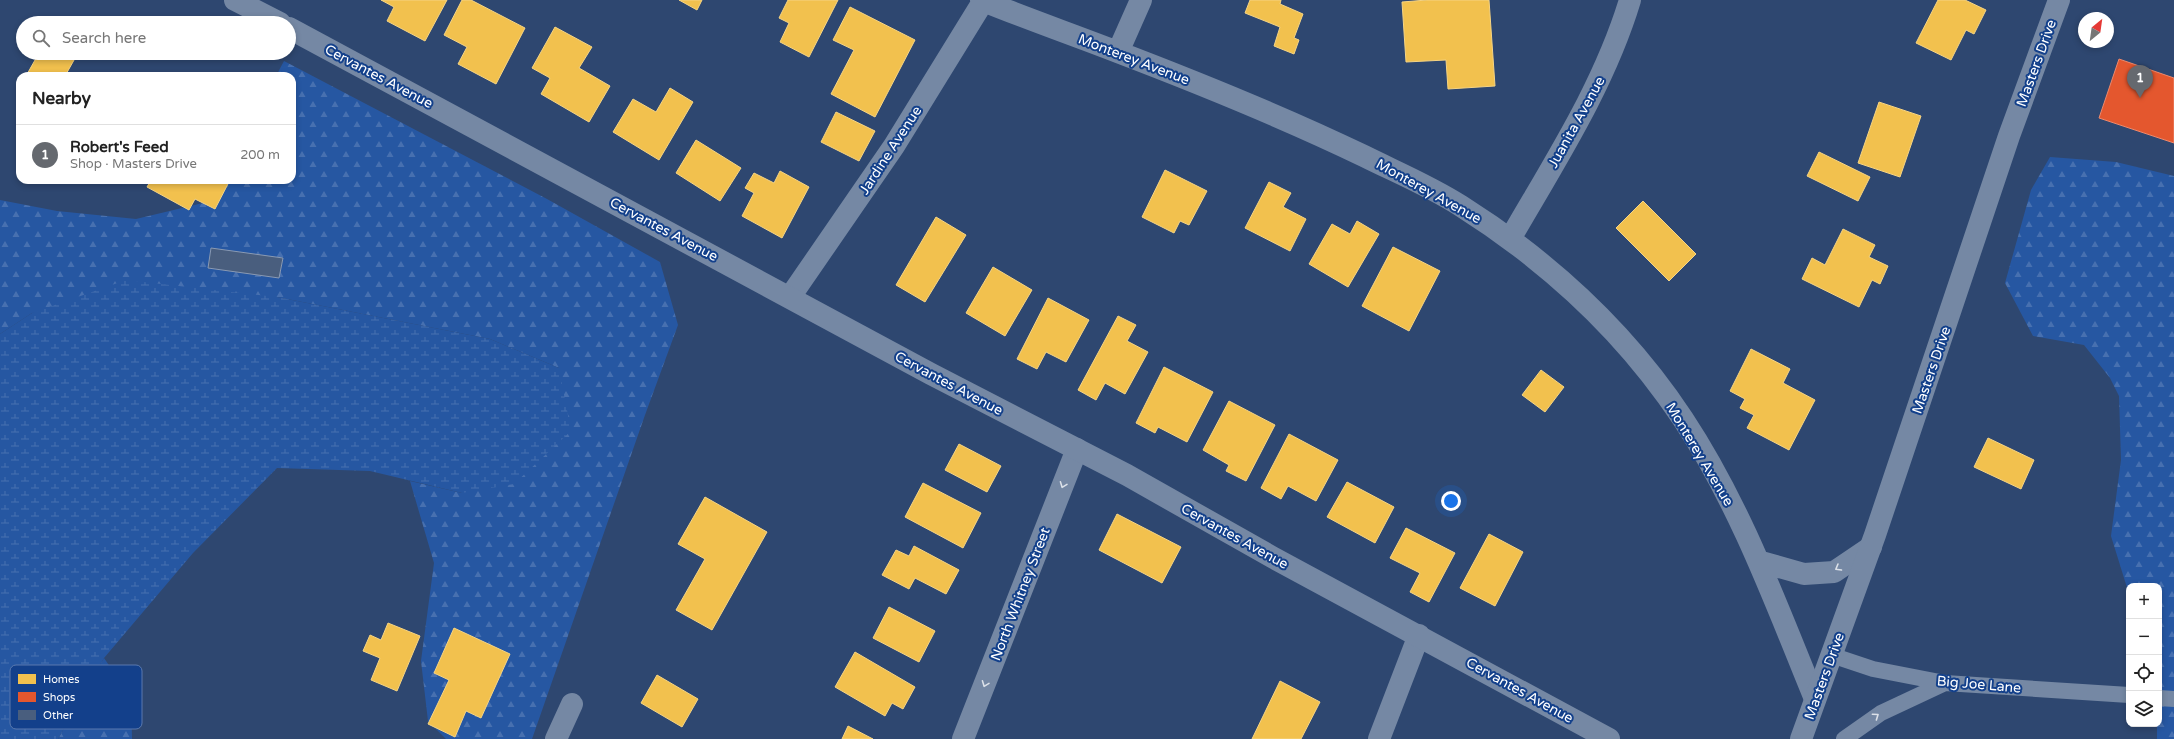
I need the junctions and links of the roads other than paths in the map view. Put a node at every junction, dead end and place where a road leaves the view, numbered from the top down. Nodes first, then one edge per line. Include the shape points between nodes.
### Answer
1 (235, 0) edge
2 (983, 0) edge
3 (1141, 0) edge
4 (1630, 0) edge
5 (2059, 0) edge
6 (266, 16) edge
7 (296, 32) edge
8 (1118, 52) junction
9 (1510, 239) junction
10 (790, 297) junction
11 (1077, 449) junction
12 (1870, 547) junction
13 (1758, 561) junction
14 (1419, 636) junction
15 (1831, 655) junction
16 (1945, 683) junction
17 (2126, 695) edge
18 (2162, 698) edge
19 (1815, 699) junction
20 (2174, 699) edge
21 (572, 704) dead end
22 (556, 739) edge
23 (963, 739) edge
24 (1379, 739) edge
25 (1609, 739) edge
26 (1801, 739) edge
27 (1844, 739) edge

1 - 6 street
2 - 8 street, Monterey Avenue
2 - 10 street, Jardine Avenue via 894,146
3 - 8 street
4 - 9 street, Juanita Avenue via 1604,71
5 - 12 street, Masters Drive via 2009,136
7 - 10 street, Cervantes Avenue
8 - 9 street, Monterey Avenue via 1300,125 1459,204
9 - 13 street, Monterey Avenue via 1566,284 1638,359 1683,418 1714,471
10 - 11 street, Cervantes Avenue via 931,374
11 - 14 street, Cervantes Avenue
11 -> 23 street, North Whitney Street
12 -> 13 street via 1834,572 1804,574
12 - 15 street, Masters Drive
13 - 19 street, Monterey Avenue
14 - 24 street
14 - 25 street, Cervantes Avenue
15 - 16 lane, Big Joe Lane via 1873,669
15 - 19 street, Masters Drive
16 - 17 lane, Big Joe Lane
27 -> 16 lane via 1881,713
18 - 20 lane
19 - 26 street, Masters Drive
21 - 22 street

